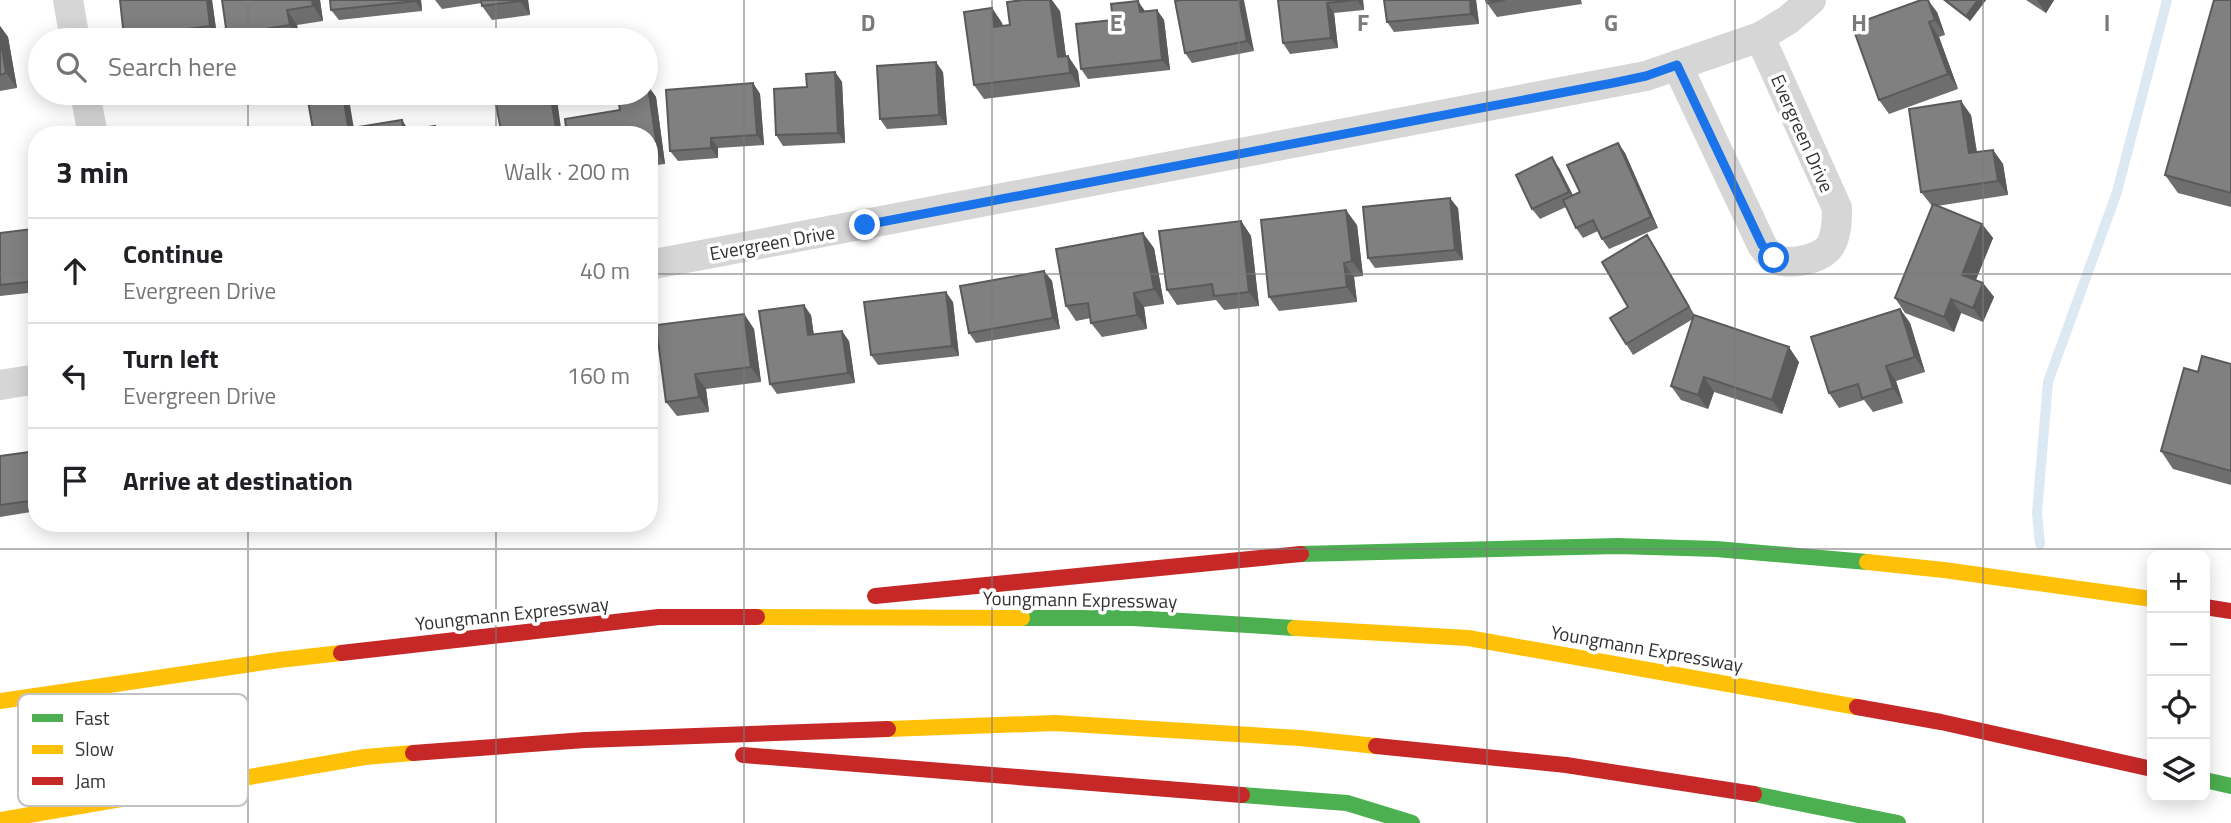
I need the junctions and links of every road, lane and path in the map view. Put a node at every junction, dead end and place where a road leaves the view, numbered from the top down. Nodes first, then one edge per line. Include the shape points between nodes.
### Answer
1 (68, 0) edge
2 (1811, 0) edge
3 (73, 28) edge
4 (1759, 37) junction
5 (1677, 65) junction
6 (87, 105) edge
7 (91, 126) edge
8 (658, 263) edge
9 (28, 381) edge
10 (0, 386) edge
11 (866, 597) dead end
12 (2147, 598) edge
13 (825, 601) dead end
14 (2210, 608) edge
15 (2231, 611) edge
16 (659, 617) junction
17 (48, 694) edge
18 (18, 698) edge
19 (0, 701) edge
20 (584, 740) junction
21 (705, 751) dead end
22 (732, 754) dead end
23 (2147, 768) edge
24 (248, 777) edge
25 (2210, 781) edge
26 (2231, 786) edge
27 (81, 806) edge
28 (0, 820) edge
29 (1412, 823) edge
30 (1898, 823) edge

1 - 3 street
2 - 4 street, Evergreen Drive
4 - 5 street, Evergreen Drive
4 - 5 street, Evergreen Drive via 1837,208 1830,247 1816,257 1795,262 1774,258 1762,245
5 - 8 street, Evergreen Drive via 1613,83
6 - 7 street
9 - 10 street
11 - 12 highway via 1320,552 1618,546 1812,556
13 - 16 highway
14 - 15 highway
16 - 17 highway, Youngmann Expressway via 279,660
16 - 23 highway, Youngmann Expressway via 1133,618 1468,638 1941,722
18 - 19 highway, Youngmann Expressway
20 - 21 highway
20 - 24 highway via 365,757
20 - 30 highway via 1055,723 1273,736 1566,765 1753,794
22 - 29 highway via 1347,803
25 - 26 highway
27 - 28 highway

